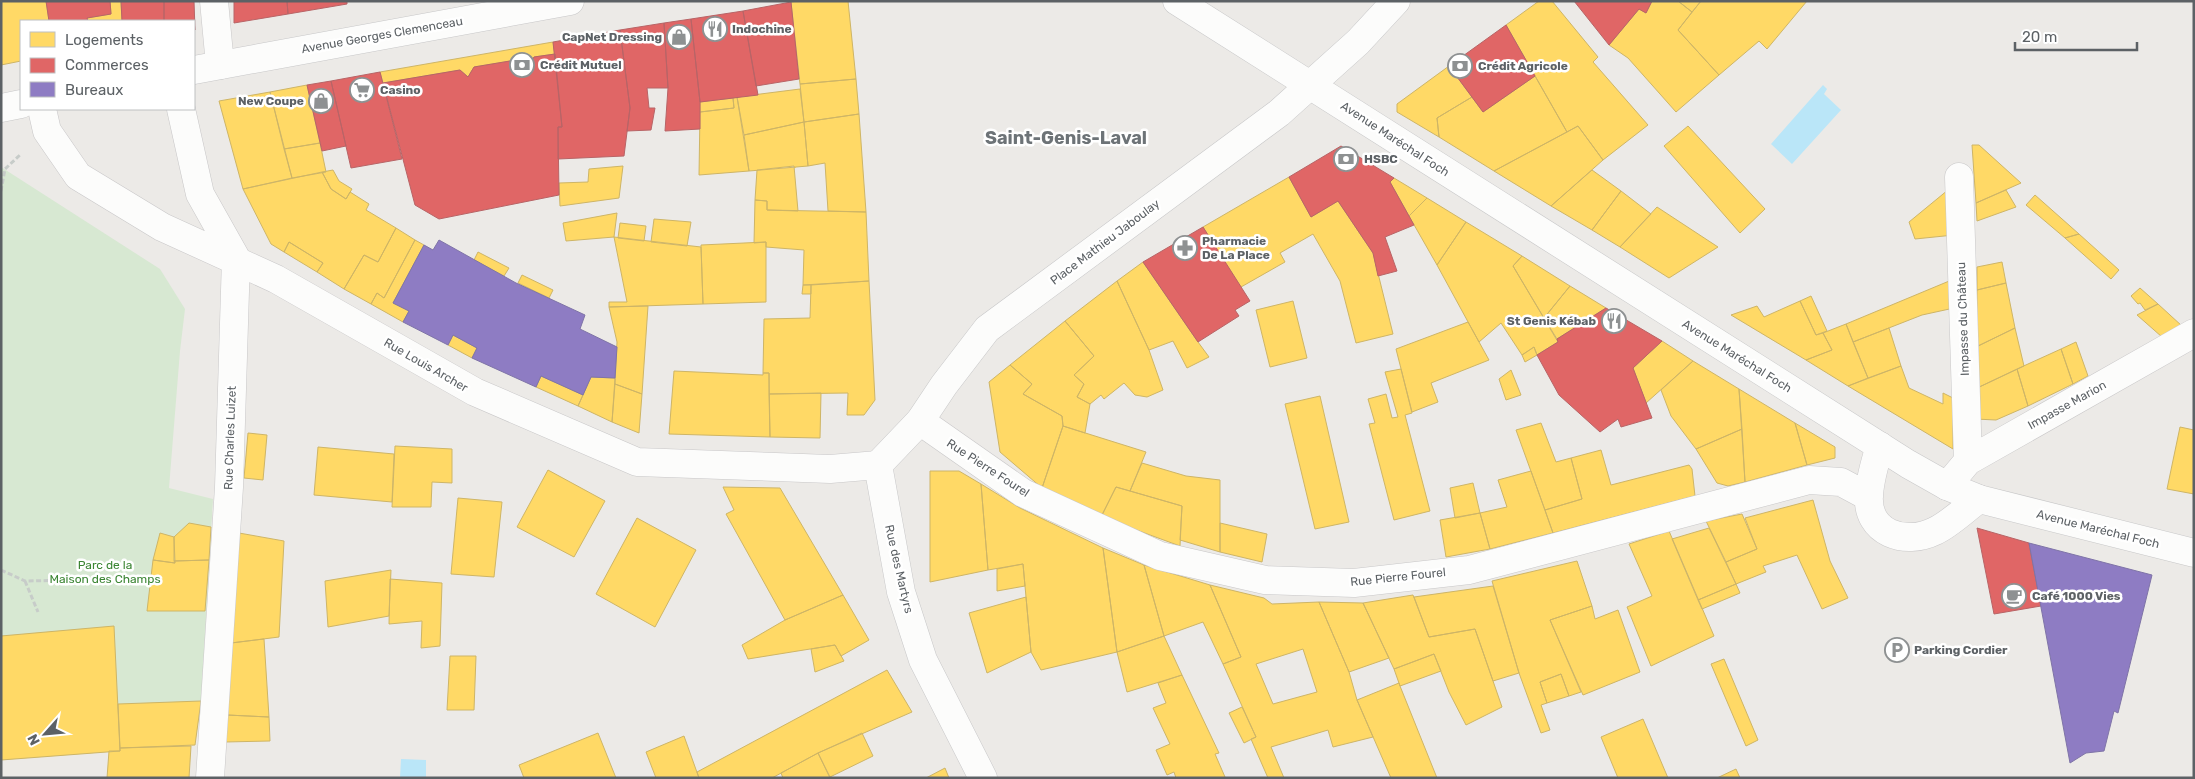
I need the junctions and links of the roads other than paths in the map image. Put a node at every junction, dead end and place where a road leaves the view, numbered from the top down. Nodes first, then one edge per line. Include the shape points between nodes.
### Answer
1 (214, 1) edge
2 (570, 1) edge
3 (1177, 1) edge
4 (1396, 1) edge
5 (207, 68) edge
6 (1312, 85) junction
7 (20, 104) edge
8 (1, 108) edge
9 (42, 110) edge
10 (181, 110) edge
11 (1958, 177) dead end
12 (236, 258) junction
13 (2194, 333) edge
14 (920, 421) junction
15 (1880, 446) junction
16 (1968, 461) junction
17 (878, 465) junction
18 (1947, 486) junction
19 (1868, 497) junction
20 (1979, 498) junction
21 (2194, 553) edge
22 (210, 778) edge
23 (983, 778) edge

1 - 5 street
2 - 5 street, Avenue Georges Clemenceau
3 - 6 street
4 - 6 street, Place Mathieu Jaboulay
6 - 14 street, Place Mathieu Jaboulay via 1279,113 987,329
6 - 15 street, Avenue Maréchal Foch
7 - 8 street
9 - 12 street, Rue Louis Archer via 47,131 78,176 162,227
10 - 12 street via 200,194
11 - 16 street, Impasse du Château
12 - 17 street, Rue Louis Archer via 475,392 636,462 830,469
12 - 22 street, Rue Charles Luizet via 228,487
13 - 16 street, Impasse Marion
14 - 17 street
14 - 19 street, Rue Pierre Fourel via 1023,493 1160,556 1265,580 1354,583 1469,570 1809,480 1841,482
15 - 18 street, Avenue Maréchal Foch
15 - 19 street
16 - 18 street, Impasse Marion
17 - 23 street, Rue des Martyrs via 901,592 923,660
18 - 20 street, Avenue Maréchal Foch
19 - 20 street via 1872,517 1889,534 1905,539 1935,532
20 - 21 street, Avenue Maréchal Foch

